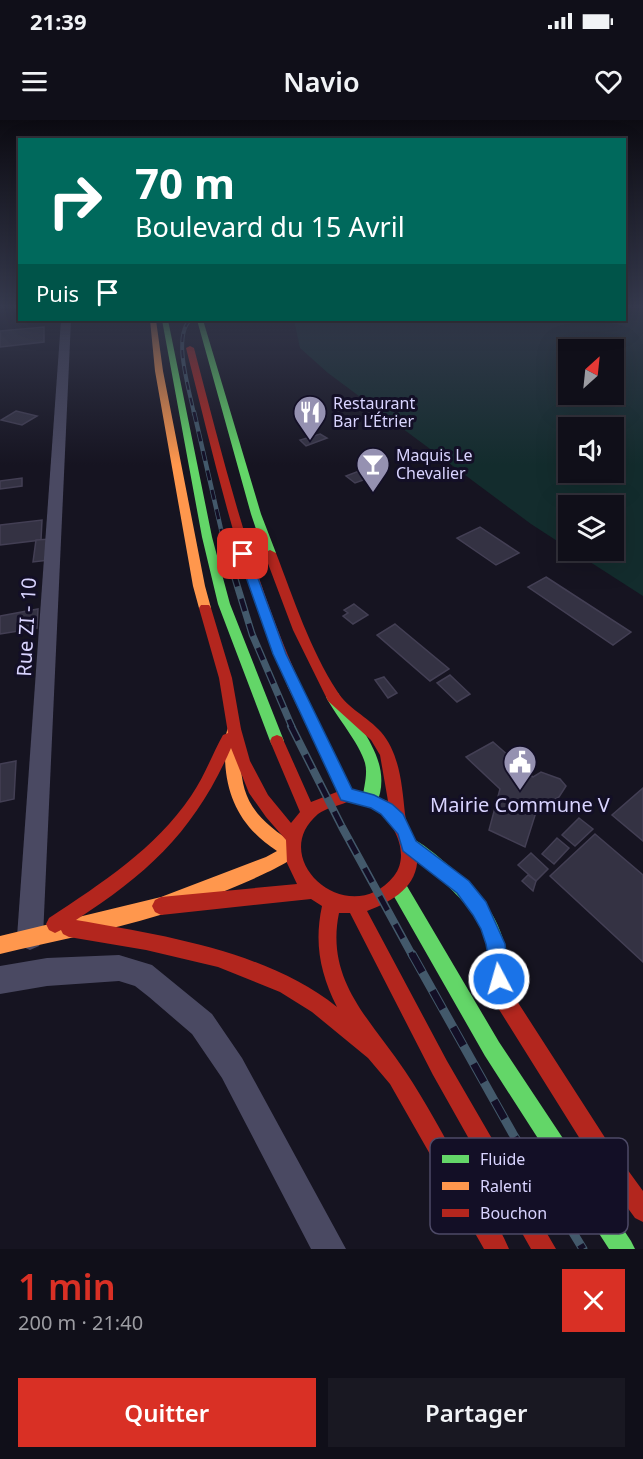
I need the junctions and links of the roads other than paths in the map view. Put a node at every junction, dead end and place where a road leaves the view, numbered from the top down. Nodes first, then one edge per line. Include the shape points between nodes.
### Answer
1 (64, 360) edge
2 (158, 360) edge
3 (173, 360) edge
4 (193, 360) edge
5 (211, 360) edge
6 (333, 697) junction
7 (234, 727) junction
8 (347, 795) junction
9 (370, 800) junction
10 (308, 812) junction
11 (398, 819) junction
12 (293, 844) junction
13 (409, 845) junction
14 (398, 887) junction
15 (312, 891) junction
16 (332, 902) junction
17 (161, 906) junction
18 (356, 907) junction
19 (306, 909) dead end
20 (69, 928) junction
21 (34, 936) junction
22 (0, 945) edge
23 (484, 962) dead end
24 (0, 980) edge
25 (317, 985) dead end
26 (501, 997) junction
27 (338, 1019) junction
28 (382, 1057) junction
29 (434, 1138) edge
30 (480, 1138) edge
31 (550, 1138) edge
32 (592, 1138) edge
33 (628, 1189) edge
34 (643, 1210) edge
35 (489, 1234) edge
36 (535, 1234) edge
37 (613, 1234) edge
38 (329, 1249) edge
39 (497, 1249) edge
40 (544, 1249) edge
41 (623, 1249) edge

1 - 21 street, Rue ZI - 10
2 - 7 main road via 199,586 228,688
3 - 10 main road via 224,604
4 - 8 main road via 248,572 279,654
5 - 6 main road via 270,553 299,630
6 - 9 main road via 371,758 375,775
6 - 11 main road via 376,736 387,754
7 - 12 main road via 254,790
7 - 12 main road via 231,777 237,798 261,831
7 - 21 main road via 220,766 202,798 155,853 94,899
8 - 9 main road
8 - 10 main road via 328,800
9 - 11 main road
10 - 12 main road
11 - 13 main road
12 - 15 main road via 294,865
12 - 17 main road via 272,863
13 - 14 main road via 412,869
13 - 26 main road via 463,887 480,908 495,944
14 - 18 main road via 381,900
14 - 31 main road via 492,1049
15 - 16 main road
15 - 17 main road
15 - 19 main road
16 - 18 main road
16 - 28 main road via 324,936 332,973 352,1018
17 - 20 main road
18 - 30 main road
20 - 21 main road
20 - 27 main road via 175,945 225,958 307,996
21 - 22 main road
23 - 26 main road
24 - 38 street via 46,972 119,968 142,975 159,987 202,1024 232,1068
25 - 27 main road
26 - 32 main road
27 - 28 main road
28 - 29 main road
33 - 34 main road
35 - 39 main road
36 - 40 main road
37 - 41 main road

